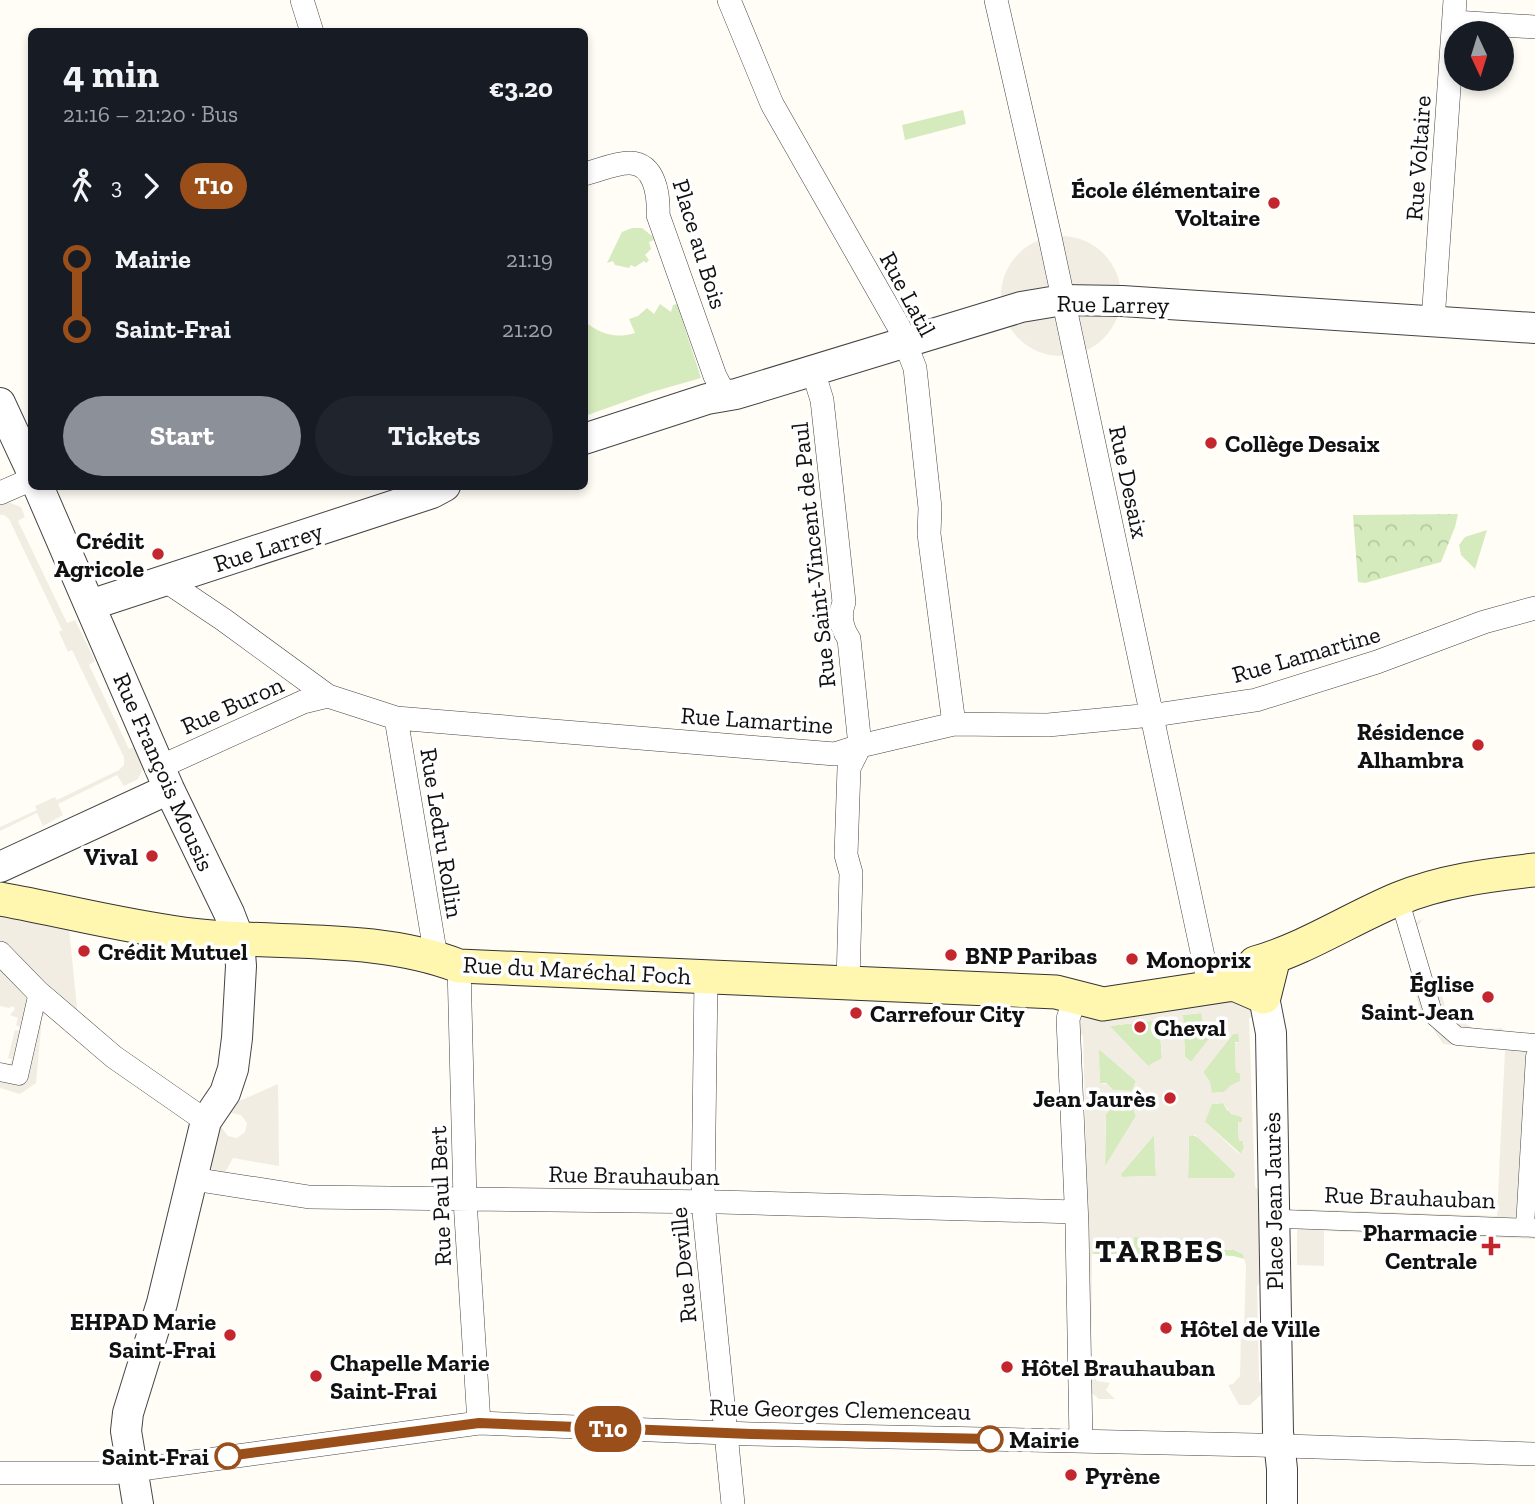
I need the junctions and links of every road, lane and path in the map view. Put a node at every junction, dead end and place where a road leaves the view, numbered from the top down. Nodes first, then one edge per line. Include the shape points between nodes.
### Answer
1 (302, 0) edge
2 (729, 0) edge
3 (996, 0) edge
4 (1455, 11) edge
5 (1535, 27) edge
6 (311, 28) edge
7 (588, 173) edge
8 (1063, 300) junction
9 (1433, 320) junction
10 (1535, 328) edge
11 (907, 343) junction
12 (813, 370) junction
13 (726, 397) junction
14 (0, 403) edge
15 (588, 438) edge
16 (28, 463) edge
17 (28, 481) edge
18 (40, 490) edge
19 (438, 490) edge
20 (0, 493) edge
21 (166, 581) junction
22 (90, 605) junction
23 (1535, 608) edge
24 (328, 696) junction
25 (1151, 715) junction
26 (396, 719) junction
27 (954, 724) junction
28 (860, 746) junction
29 (164, 778) junction
30 (0, 867) edge
31 (1535, 870) edge
32 (1399, 898) junction
33 (0, 899) edge
34 (239, 939) junction
35 (0, 953) edge
36 (1275, 957) junction
37 (448, 962) junction
38 (1207, 975) junction
39 (706, 978) junction
40 (848, 982) junction
41 (1265, 997) junction
42 (1074, 998) junction
43 (46, 999) junction
44 (1535, 1043) edge
45 (1535, 1056) edge
46 (0, 1072) edge
47 (206, 1121) junction
48 (193, 1179) junction
49 (465, 1199) junction
50 (702, 1202) junction
51 (1076, 1212) junction
52 (1284, 1219) dead end
53 (1530, 1228) edge
54 (479, 1423) junction
55 (725, 1432) junction
56 (1081, 1441) junction
57 (1281, 1447) junction
58 (1535, 1454) edge
59 (132, 1471) junction
60 (0, 1472) edge
61 (138, 1504) edge
62 (733, 1504) edge
63 (1282, 1504) edge

1 - 6 street
2 - 11 street, Rue Latil via 772,104
3 - 8 street, Rue Desaix
4 - 5 street
4 - 9 street, Rue Voltaire
7 - 13 street, Place au Bois via 629,162 640,165 652,178 658,215
8 - 9 street, Rue Larrey
8 - 11 street, Rue Larrey via 1021,307
8 - 25 street, Rue Desaix
9 - 10 street, Rue Larrey
11 - 12 street, Rue Larrey
11 - 27 street, Rue Latil via 915,368 930,543
12 - 13 street, Rue Larrey
12 - 28 street, Rue Saint-Vincent de Paul via 822,400 844,602 842,630 849,639
13 - 15 street, Rue Larrey
14 - 16 street
17 - 20 street
18 - 22 street, Rue François Mousis
19 - 21 street, Rue Larrey
21 - 22 street, Rue Larrey
21 - 24 street, Rue Lamartine
22 - 29 street, Rue François Mousis
23 - 25 street, Rue Lamartine via 1256,700
24 - 26 street, Rue Lamartine
24 - 29 street, Rue Buron via 303,702
25 - 27 street, Rue Lamartine via 1048,725
25 - 38 street, Rue Desaix
26 - 28 street, Rue Lamartine via 835,754
26 - 37 street, Rue Ledru Rollin
27 - 28 street, Rue Lamartine
28 - 40 street, Rue Saint-Vincent de Paul via 849,768
29 - 30 street
29 - 34 street, Rue François Mousis
31 - 32 main road, Rue du Maréchal Foch via 1471,878
32 - 36 main road, Rue du Maréchal Foch
32 - 44 street via 1434,1016 1457,1037
33 - 34 main road, Rue du Maréchal Foch via 183,934
34 - 37 main road, Rue du Maréchal Foch via 364,946
34 - 47 street via 233,1069 225,1093
35 - 43 street
36 - 38 main road, Rue du Maréchal Foch
36 - 41 main road
37 - 39 main road, Rue du Maréchal Foch
37 - 49 street, Rue Paul Bert
38 - 42 main road, Rue du Maréchal Foch via 1093,990
39 - 40 main road, Rue du Maréchal Foch
39 - 50 street, Rue Deville
40 - 42 main road, Rue du Maréchal Foch via 1056,992
41 - 42 main road, Rue du Maréchal Foch via 1234,984 1103,1004
41 - 57 street, Place Jean Jaurès via 1270,1033
42 - 51 street via 1068,1019
43 - 46 street via 19,1076
43 - 47 street via 114,1057
45 - 53 street
47 - 48 street
48 - 49 street, Rue Brauhauban via 309,1197
48 - 59 street via 128,1413
49 - 50 street, Rue Brauhauban
49 - 54 street, Rue Paul Bert
50 - 51 street, Rue Brauhauban
50 - 55 street, Rue Deville
51 - 56 street
52 - 53 street, Rue Brauhauban
54 - 55 street, Rue Georges Clemenceau
54 - 59 street, Rue Georges Clemenceau
55 - 56 street, Rue Georges Clemenceau
55 - 62 street, Rue Deville
56 - 57 street, Rue Georges Clemenceau
57 - 58 street, Rue Georges Clemenceau
57 - 63 street, Place Jean Jaurès
59 - 60 street, Rue Georges Clemenceau
59 - 61 street

